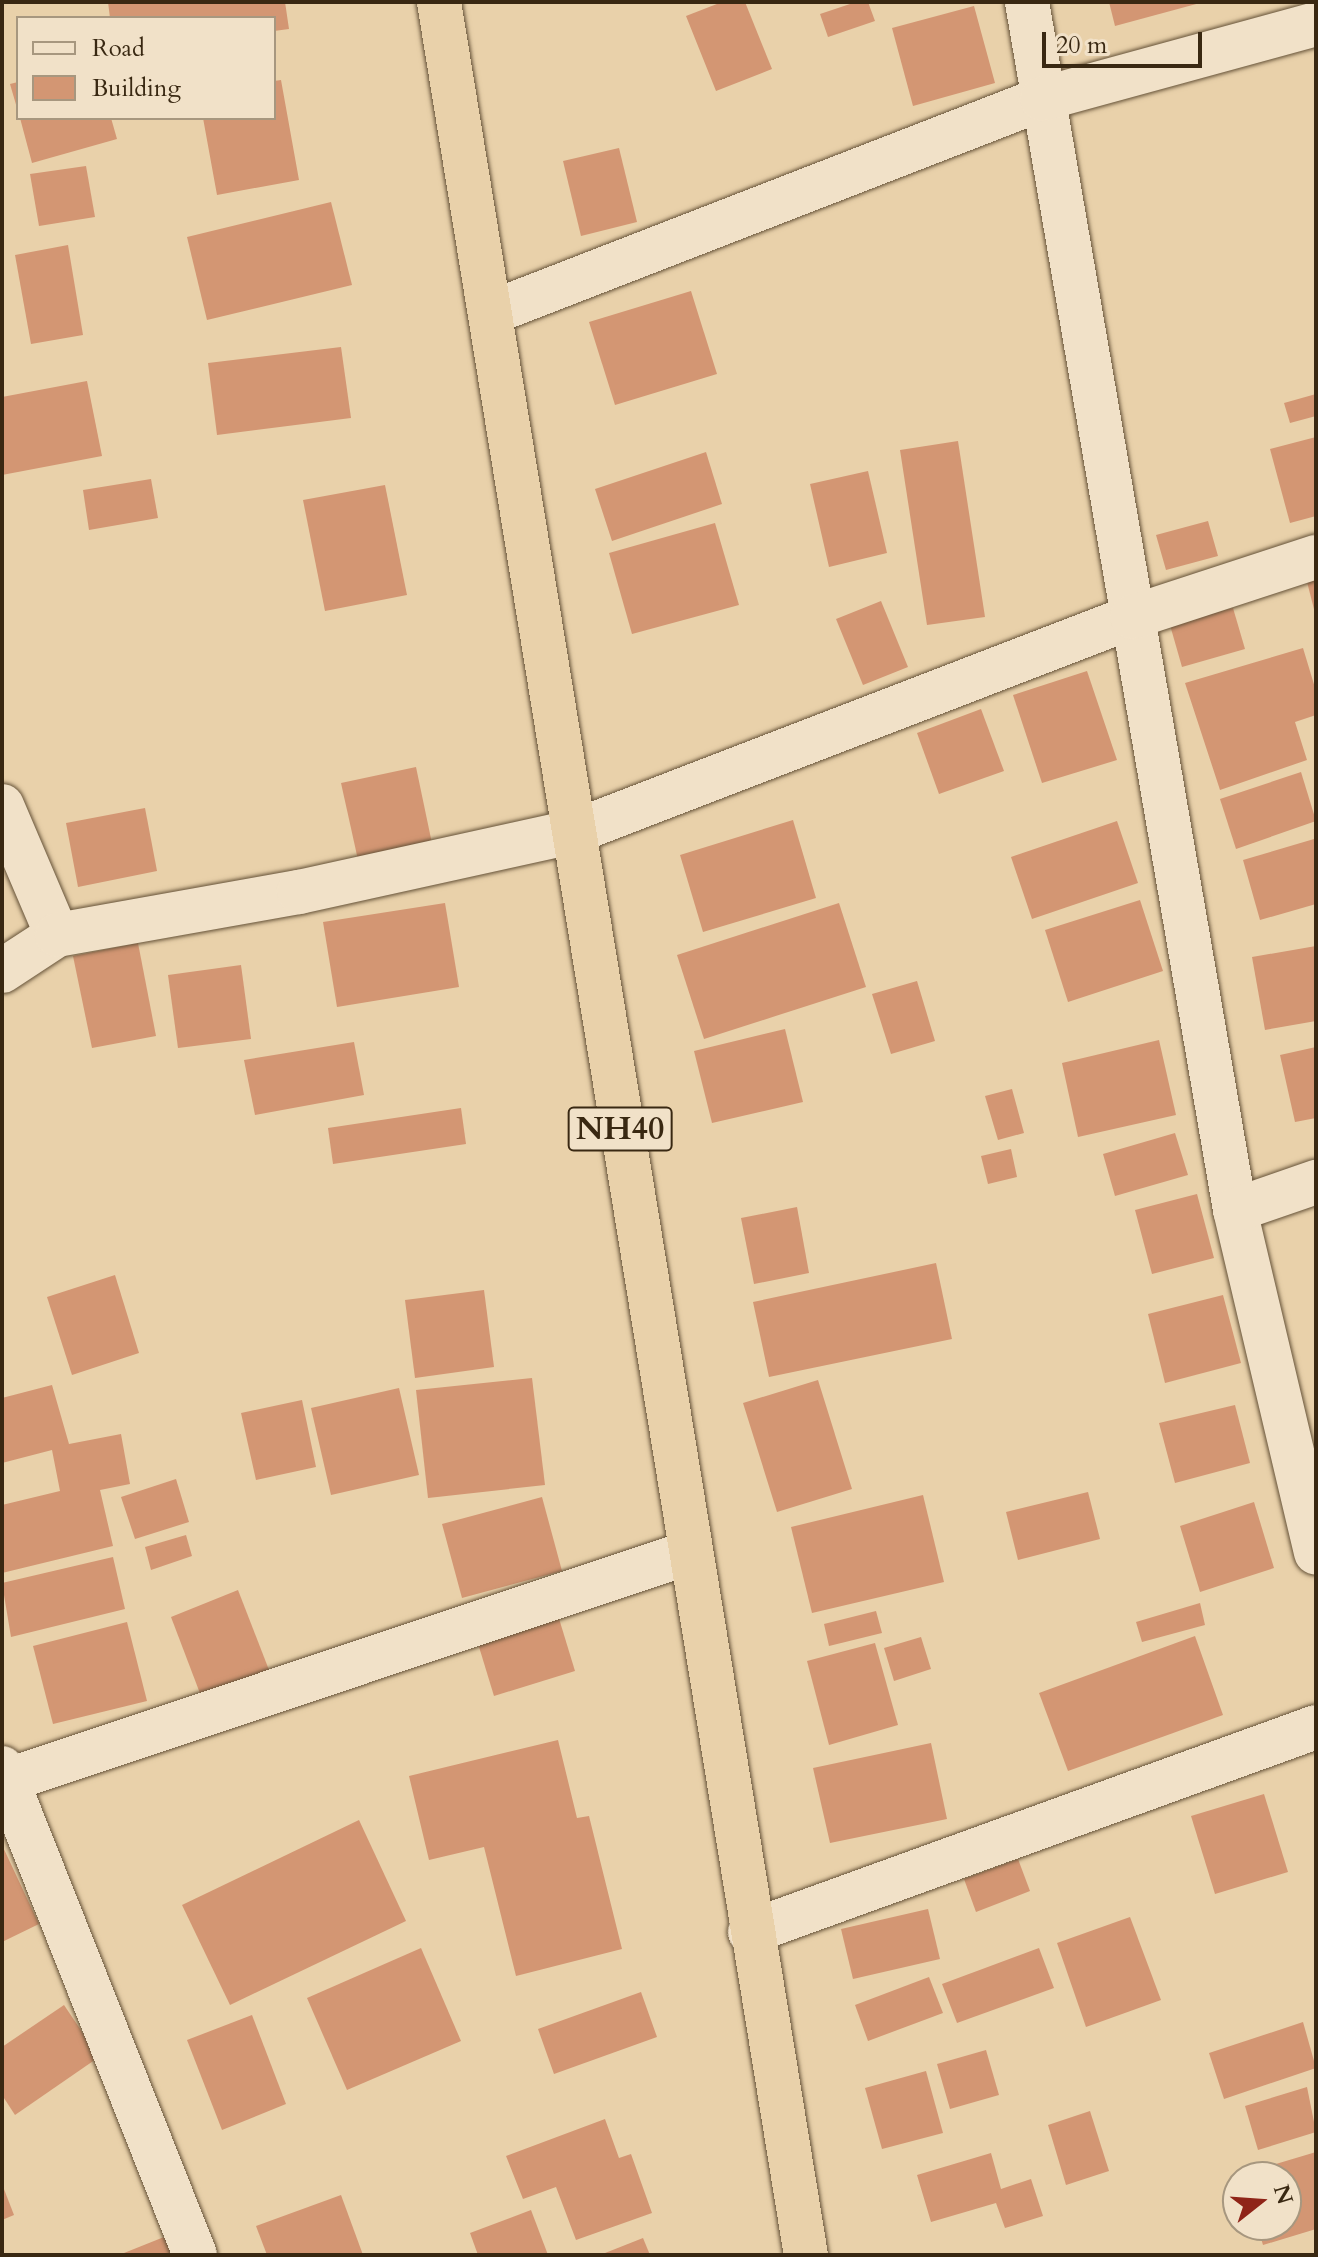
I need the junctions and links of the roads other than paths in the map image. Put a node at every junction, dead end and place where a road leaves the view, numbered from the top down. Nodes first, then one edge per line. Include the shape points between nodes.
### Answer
1 (439, 2) edge
2 (1027, 2) edge
3 (1316, 24) edge
4 (1042, 99) junction
5 (493, 312) junction
6 (1316, 557) edge
7 (1132, 617) junction
8 (2, 806) edge
9 (576, 831) junction
10 (57, 935) junction
11 (2, 971) edge
12 (1316, 1182) edge
13 (1235, 1210) junction
14 (688, 1553) junction
15 (1316, 1553) edge
16 (1316, 1727) edge
17 (3, 1777) edge
18 (750, 1932) junction
19 (195, 2255) edge
20 (806, 2255) edge

1 - 5 highway, NH40
2 - 4 street
3 - 4 street
4 - 5 street
4 - 7 street
5 - 9 highway, NH40
6 - 7 street
7 - 9 street
7 - 13 street
8 - 10 street
9 - 10 street via 299,892
9 - 14 highway, NH40
10 - 11 street
12 - 13 street
13 - 15 street
14 - 17 street
14 - 18 highway, NH40
16 - 18 street
17 - 19 street
18 - 20 highway, NH40

